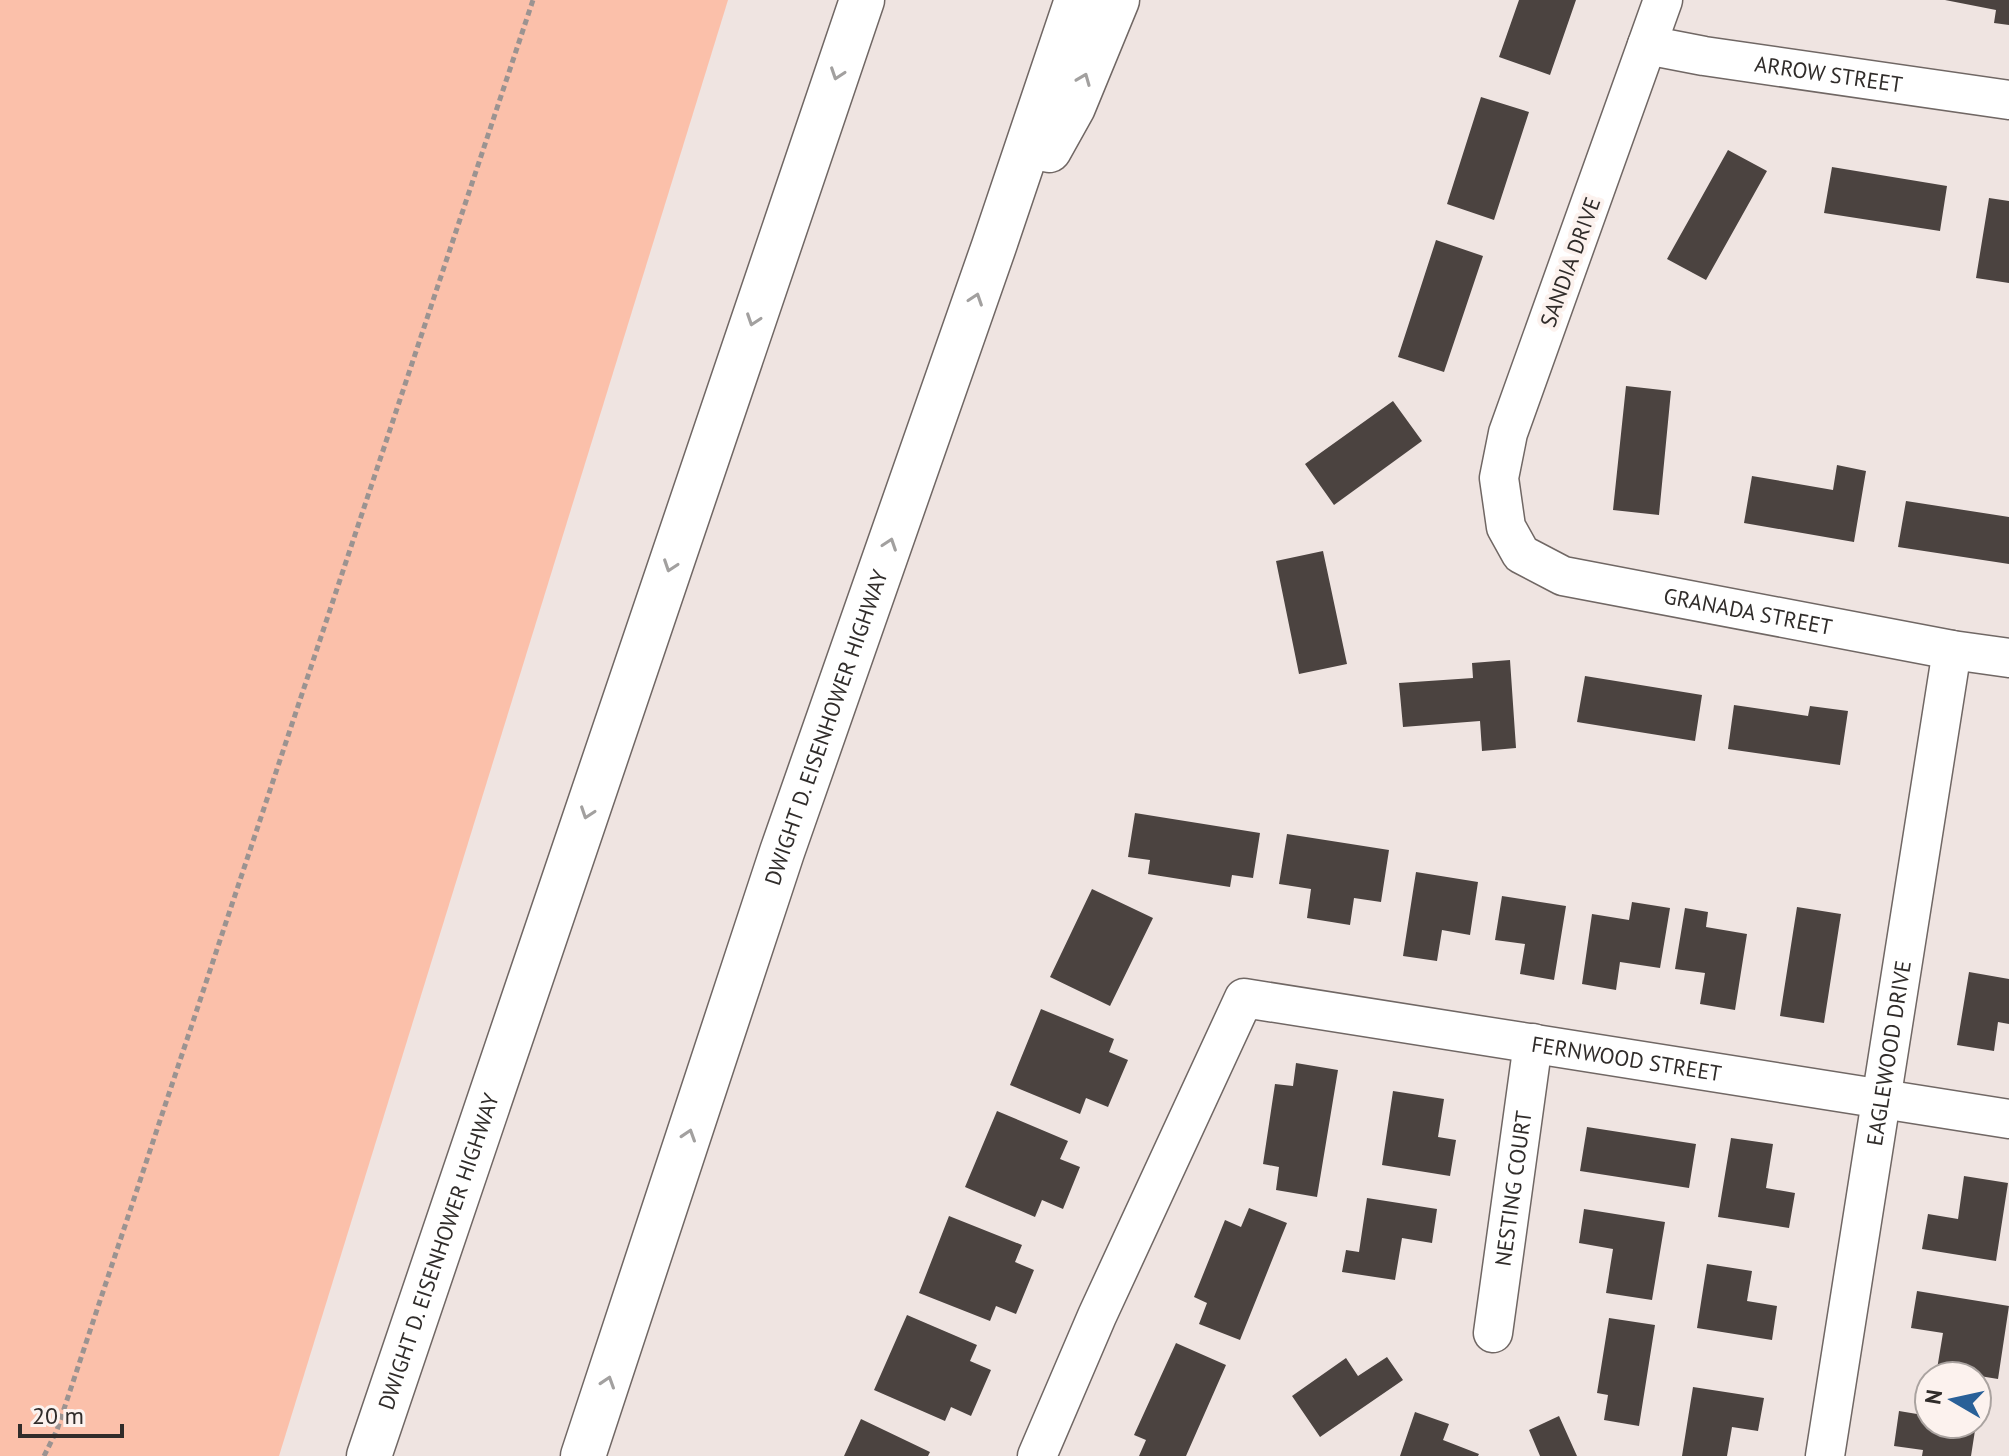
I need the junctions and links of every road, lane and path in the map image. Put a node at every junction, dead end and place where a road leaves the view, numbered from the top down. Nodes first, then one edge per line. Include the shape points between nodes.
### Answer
1 (533, 0) edge
2 (862, 0) edge
3 (1077, 0) edge
4 (1117, 0) edge
5 (1663, 0) edge
6 (1647, 45) junction
7 (2009, 100) edge
8 (994, 246) junction
9 (1506, 527) joint
10 (1952, 650) junction
11 (2009, 658) edge
12 (1533, 1043) junction
13 (1880, 1099) junction
14 (2009, 1119) edge
15 (1493, 1333) dead end
16 (44, 1456) edge
17 (369, 1456) edge
18 (583, 1456) edge
19 (1037, 1456) edge
20 (1825, 1456) edge

1 - 16 path via 57,1430
2 -> 17 highway, DWIGHT D. EISENHOWER HIGHWAY
3 - 8 highway, DWIGHT D. EISENHOWER HIGHWAY
8 -> 4 highway via 1073,107
5 - 6 street, SANDIA DRIVE
6 - 7 street, ARROW STREET
6 - 9 street, SANDIA DRIVE via 1508,433 1499,478
18 -> 8 highway, DWIGHT D. EISENHOWER HIGHWAY via 782,852
9 - 10 street, GRANADA STREET via 1521,554 1563,576
10 - 11 street, GRANADA STREET
10 - 13 street, EAGLEWOOD DRIVE
12 - 13 street, FERNWOOD STREET
12 - 15 street, NESTING COURT
12 - 19 street, FERNWOOD STREET via 1244,998
13 - 14 street, FERNWOOD STREET
13 - 20 street, EAGLEWOOD DRIVE

